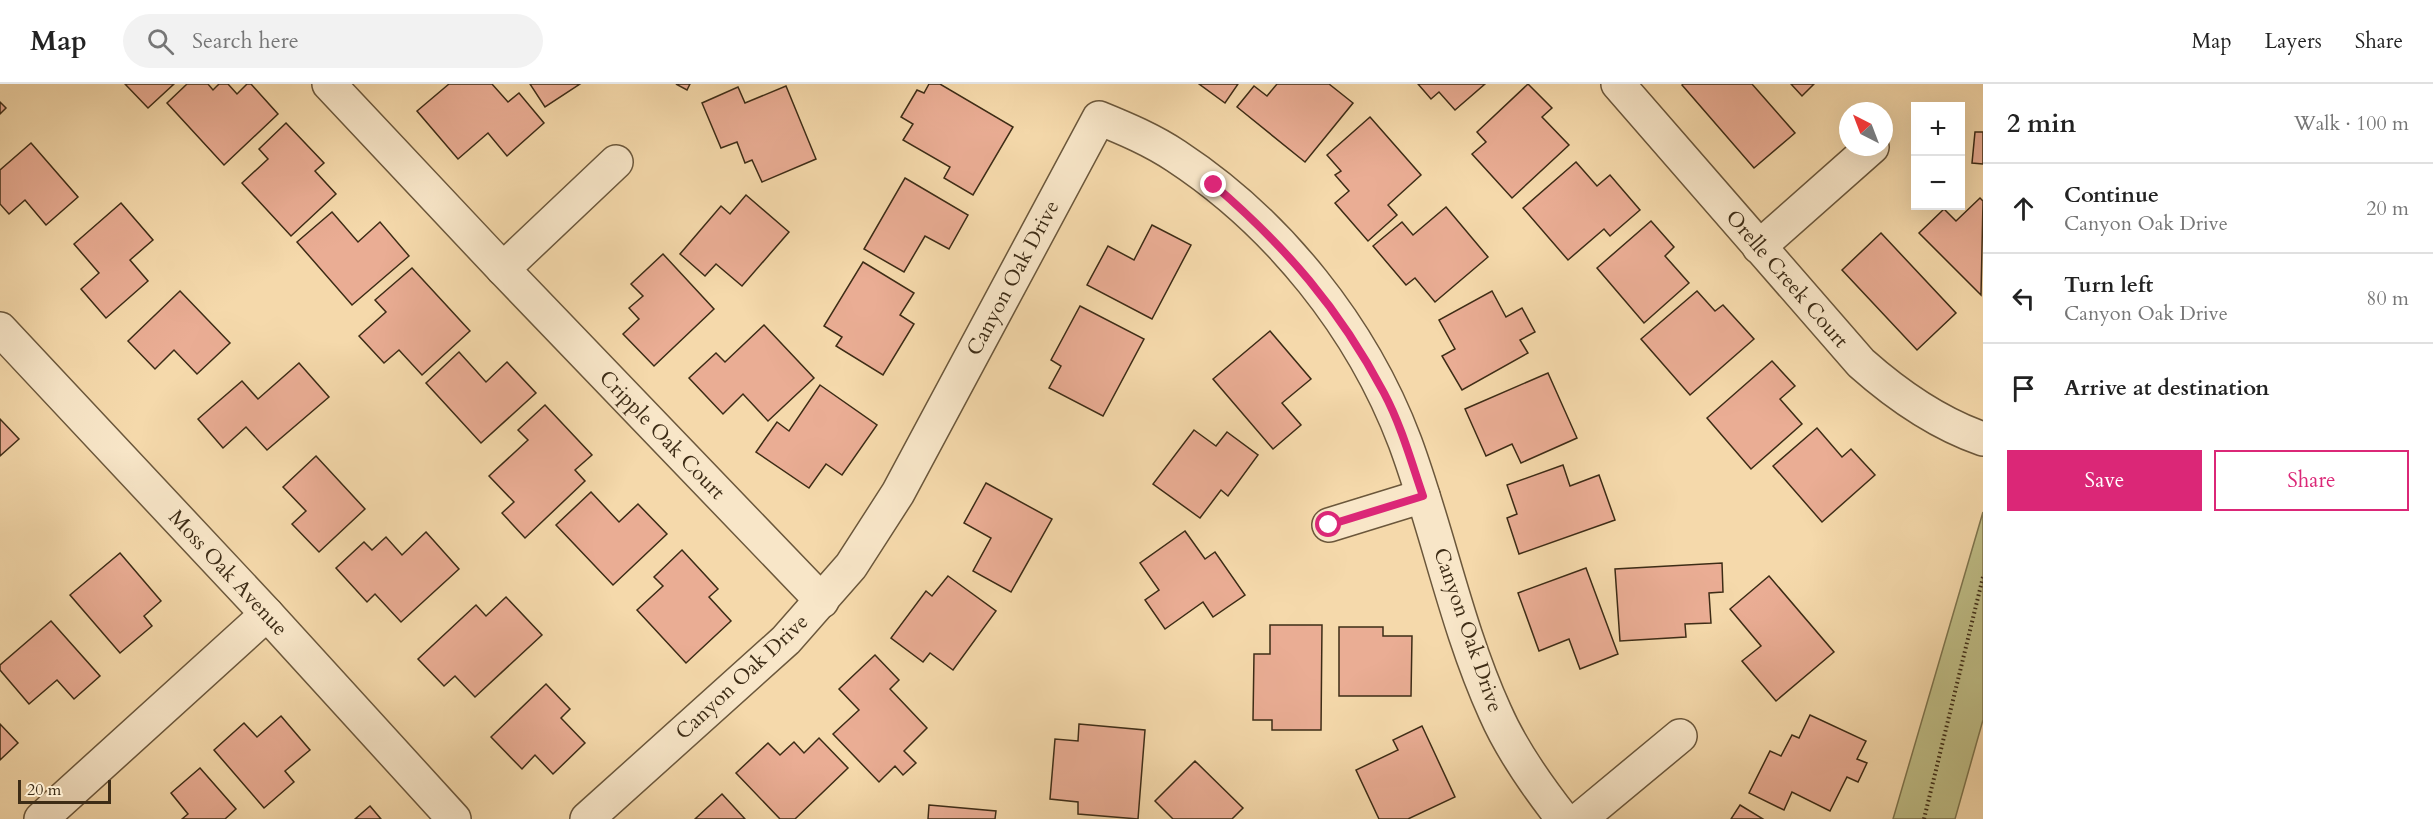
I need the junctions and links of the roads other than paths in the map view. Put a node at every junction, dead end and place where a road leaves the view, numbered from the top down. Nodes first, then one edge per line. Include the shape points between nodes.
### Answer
1 (330, 84) edge
2 (1618, 84) edge
3 (1862, 156) edge
4 (616, 162) dead end
5 (1759, 247) junction
6 (503, 269) junction
7 (0, 328) edge
8 (1983, 439) edge
9 (1423, 496) junction
10 (1329, 525) dead end
11 (822, 601) junction
12 (267, 614) junction
13 (1680, 736) dead end
14 (41, 819) edge
15 (454, 819) edge
16 (587, 819) edge
17 (1563, 819) edge
18 (1580, 819) edge

1 - 6 street, Cripple Oak Court
2 - 5 street, Orelle Creek Court
3 - 5 street
4 - 6 street
5 - 8 street, Orelle Creek Court via 1882,382 1928,413
6 - 11 street, Cripple Oak Court
7 - 12 street, Moss Oak Avenue
9 - 10 street
9 - 11 street, Canyon Oak Drive via 1384,394 1333,308 1305,273 1274,238 1176,156 1099,118 898,493 851,566
9 - 17 street, Canyon Oak Drive via 1479,675 1496,715 1518,756
11 - 16 street, Canyon Oak Drive via 786,640
12 - 14 street
12 - 15 street, Moss Oak Avenue
13 - 18 street

